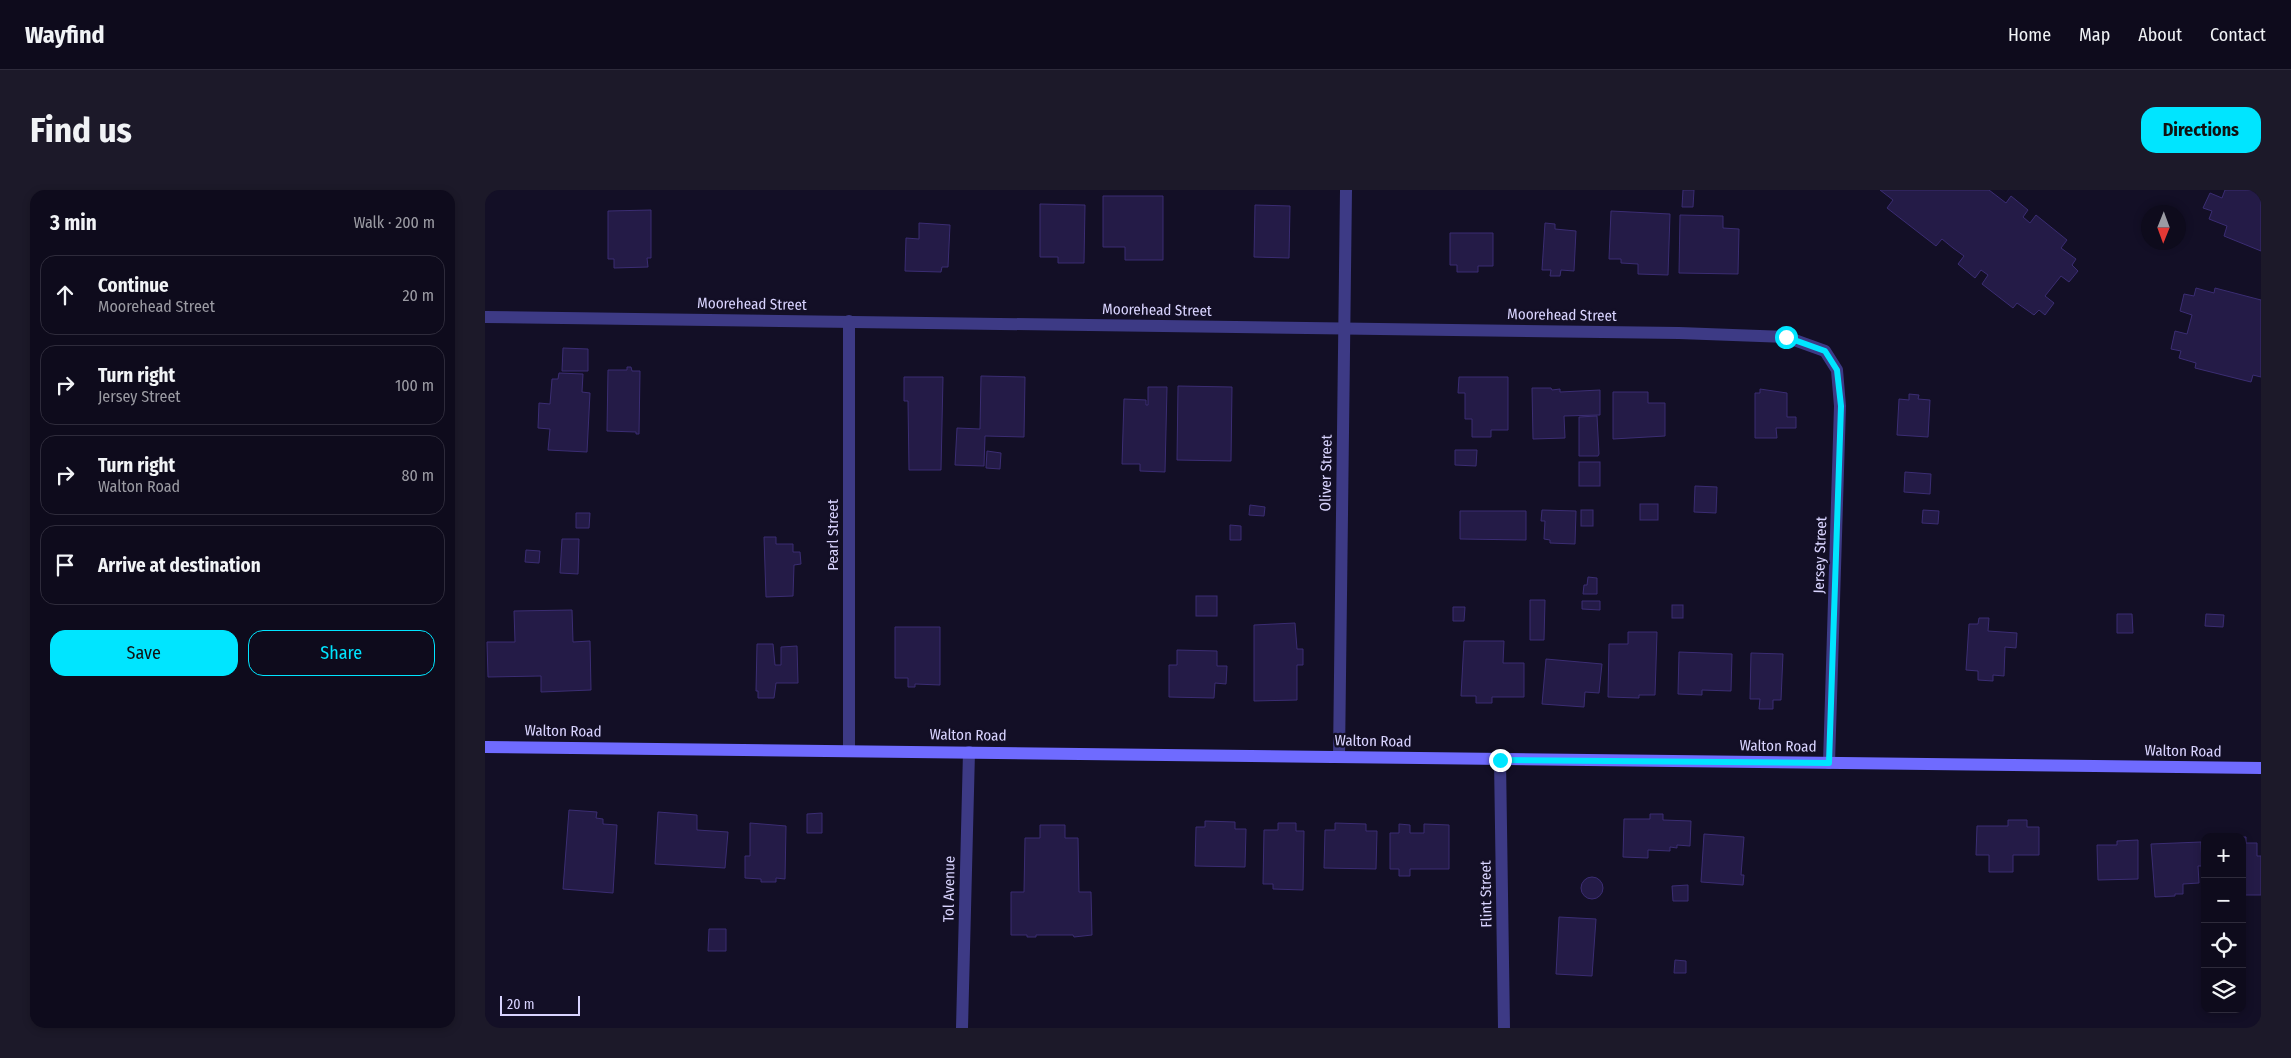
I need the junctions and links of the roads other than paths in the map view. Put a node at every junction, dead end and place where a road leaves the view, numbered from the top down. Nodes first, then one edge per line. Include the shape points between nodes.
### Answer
1 (1346, 190) edge
2 (485, 317) edge
3 (849, 321) junction
4 (1344, 329) junction
5 (1825, 351) joint
6 (485, 747) edge
7 (849, 750) junction
8 (969, 752) junction
9 (1339, 757) junction
10 (1500, 760) junction
11 (1829, 763) junction
12 (2261, 768) edge
13 (962, 1028) edge
14 (1504, 1028) edge

1 - 4 street, Oliver Street
2 - 3 street, Moorehead Street
3 - 4 street, Moorehead Street
3 - 7 street, Pearl Street
4 - 5 street, Moorehead Street via 1786,337
4 - 9 street, Oliver Street
5 - 11 street, Jersey Street via 1837,370 1841,406
6 - 7 street, Walton Road
7 - 8 street, Walton Road
8 - 9 street, Walton Road
8 - 13 street, Tol Avenue
9 - 10 street, Walton Road
10 - 11 street, Walton Road
10 - 14 street, Flint Street
11 - 12 street, Walton Road

